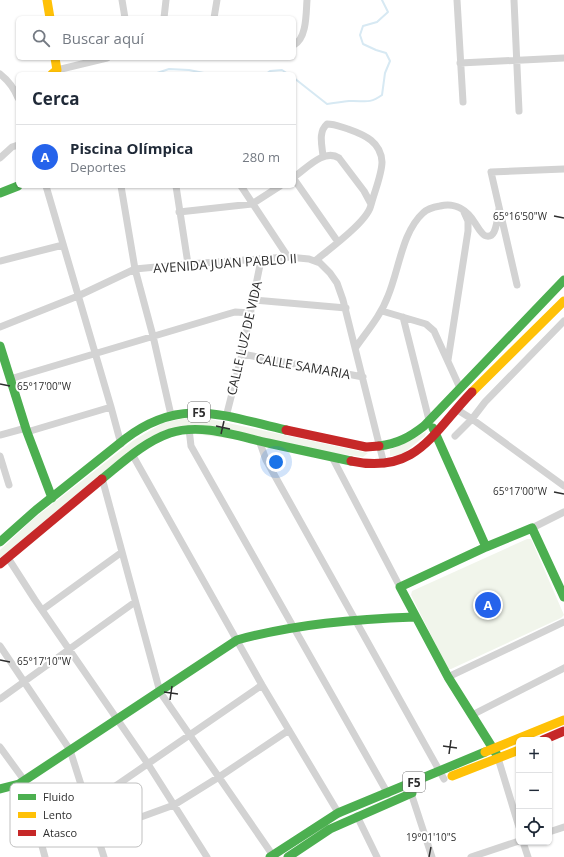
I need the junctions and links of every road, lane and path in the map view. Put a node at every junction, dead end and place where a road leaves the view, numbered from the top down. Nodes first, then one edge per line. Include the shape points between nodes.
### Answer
1 (47, 0) edge
2 (122, 0) edge
3 (166, 0) edge
4 (217, 0) edge
5 (307, 0) edge
6 (457, 0) edge
7 (514, 0) edge
8 (50, 16) edge
9 (125, 16) edge
10 (164, 16) edge
11 (214, 16) edge
12 (296, 44) edge
13 (564, 58) edge
14 (55, 60) edge
15 (99, 60) edge
16 (517, 60) junction
17 (460, 63) junction
18 (54, 72) edge
19 (0, 74) edge
20 (16, 94) edge
21 (462, 102) dead end
22 (519, 111) dead end
23 (16, 146) edge
24 (323, 156) junction
25 (0, 158) edge
26 (564, 169) edge
27 (296, 176) edge
28 (296, 181) edge
29 (16, 187) edge
30 (47, 188) edge
31 (121, 188) edge
32 (176, 188) edge
33 (242, 188) edge
34 (277, 188) edge
35 (0, 193) edge
36 (252, 204) junction
37 (370, 207) junction
38 (499, 209) junction
39 (464, 210) junction
40 (179, 212) junction
41 (338, 242) junction
42 (63, 245) junction
43 (288, 257) junction
44 (261, 260) junction
45 (0, 261) edge
46 (315, 261) junction
47 (188, 264) junction
48 (134, 269) junction
49 (564, 280) edge
50 (517, 285) dead end
51 (564, 293) edge
52 (78, 296) junction
53 (254, 300) junction
54 (564, 301) edge
55 (346, 308) junction
56 (382, 311) junction
57 (251, 313) junction
58 (403, 316) junction
59 (564, 321) edge
60 (542, 325) junction
61 (0, 327) edge
62 (153, 336) junction
63 (0, 346) edge
64 (356, 347) junction
65 (95, 354) junction
66 (242, 354) junction
67 (448, 360) junction
68 (363, 377) junction
69 (10, 379) junction
70 (460, 388) junction
71 (111, 407) junction
72 (456, 409) junction
73 (171, 415) junction
74 (226, 416) junction
75 (472, 419) junction
76 (429, 420) junction
77 (189, 429) junction
78 (26, 430) junction
79 (435, 433) junction
80 (0, 435) edge
81 (455, 436) dead end
82 (259, 440) junction
83 (120, 444) junction
84 (379, 447) junction
85 (132, 454) junction
86 (0, 456) edge
87 (332, 457) junction
88 (384, 464) junction
89 (102, 478) junction
90 (9, 485) dead end
91 (564, 486) edge
92 (52, 498) junction
93 (564, 512) edge
94 (532, 528) junction
95 (0, 542) edge
96 (486, 547) junction
97 (122, 552) junction
98 (8, 558) junction
99 (0, 564) edge
100 (400, 588) junction
101 (564, 597) edge
102 (135, 602) junction
103 (42, 610) junction
104 (415, 617) junction
105 (354, 619) junction
106 (564, 622) edge
107 (293, 626) junction
108 (237, 640) junction
109 (0, 646) edge
110 (69, 650) junction
111 (564, 668) edge
112 (448, 677) junction
113 (24, 682) junction
114 (262, 685) junction
115 (160, 692) junction
116 (0, 699) edge
117 (472, 715) junction
118 (117, 719) junction
119 (564, 720) edge
120 (289, 730) junction
121 (564, 731) edge
122 (190, 735) junction
123 (551, 737) edge
124 (0, 747) edge
125 (70, 750) junction
126 (493, 750) junction
127 (516, 751) edge
128 (498, 758) junction
129 (148, 764) junction
130 (219, 777) junction
131 (440, 778) junction
132 (24, 780) junction
133 (20, 783) edge
134 (25, 783) edge
135 (81, 783) edge
136 (120, 783) edge
137 (10, 787) edge
138 (0, 790) edge
139 (414, 792) joint
140 (390, 797) junction
141 (174, 806) junction
142 (338, 814) junction
143 (357, 816) junction
144 (142, 817) edge
145 (516, 817) edge
146 (343, 823) junction
147 (564, 827) edge
148 (552, 831) edge
149 (516, 842) edge
150 (524, 845) edge
151 (42, 847) edge
152 (101, 847) edge
153 (486, 855) edge
154 (45, 857) edge
155 (104, 857) edge
156 (207, 857) edge
157 (270, 857) edge
158 (288, 857) edge
159 (377, 857) edge
160 (432, 857) edge
161 (471, 857) edge
162 (528, 857) edge

1 - 8 main road
2 - 9 street
3 - 10 street
4 - 11 street
5 - 12 street via 303,34
6 - 17 street
7 - 16 street
13 - 16 street
14 - 18 main road
15 - 18 street
16 - 17 street
16 - 22 street
17 - 21 street
19 - 20 street
23 - 25 street
24 - 27 street
24 - 37 street via 339,158 364,191
24 - 37 street via 321,134 322,128 327,124 364,135 373,142 382,163
26 - 38 street via 491,172
28 - 41 street
29 - 35 main road
30 - 42 street
31 - 48 street
32 - 40 street
33 - 36 street
34 - 36 street
36 - 40 street
36 - 43 street
37 - 41 street via 362,220
38 - 39 street via 495,229 490,236 485,236 481,232
38 - 50 street
39 - 56 street via 445,204 424,212 415,222 406,240
39 - 67 street via 468,231
40 - 47 street
41 - 46 street
42 - 45 street
42 - 52 street
43 - 44 street, AVENIDA JUAN PABLO II
43 - 46 street, AVENIDA JUAN PABLO II
44 - 47 street, AVENIDA JUAN PABLO II
44 - 53 street, CALLE LUZ DE VIDA
46 - 55 street, AVENIDA JUAN PABLO II via 334,278
47 - 48 street, AVENIDA JUAN PABLO II
48 - 52 street, AVENIDA JUAN PABLO II
48 - 62 street
49 - 70 main road, F5
51 - 60 main road via 546,313
52 - 61 street, AVENIDA JUAN PABLO II
52 - 65 street
53 - 55 street
53 - 57 street, CALLE LUZ DE VIDA
54 - 60 main road, F5
55 - 64 street, AVENIDA JUAN PABLO II
56 - 58 street
56 - 64 street
57 - 62 street via 235,312
57 - 66 street, CALLE LUZ DE VIDA
58 - 67 street via 426,324 434,331
58 - 76 street
59 - 75 street via 485,402
60 - 72 main road, F5
62 - 65 street
62 - 73 street
63 - 69 main road
64 - 68 street, AVENIDA JUAN PABLO II
65 - 69 street
65 - 71 street
66 - 68 street, CALLE SAMARIA
66 - 74 street, CALLE LUZ DE VIDA
67 - 70 street
68 - 84 street, AVENIDA JUAN PABLO II
69 - 78 main road
70 - 76 main road, F5
71 - 78 street
71 - 83 street
72 - 75 street
72 - 79 main road, F5
73 - 74 main road, F5 via 195,412
73 - 83 main road, F5 via 152,422
74 - 84 main road, F5 via 352,445
75 - 81 street
75 - 91 street
76 - 79 main road
76 - 84 main road, F5 via 410,436
77 - 82 main road, F5 via 215,430
77 - 85 main road, F5 via 161,436
77 - 107 street via 191,446
78 - 80 street
78 - 92 main road
79 - 88 main road, F5 via 406,458
79 - 96 main road
82 - 87 main road, F5
82 - 105 street via 266,460
83 - 92 main road, F5
84 - 88 street, AVENIDA JUAN PABLO II
85 - 89 main road, F5
85 - 108 street
86 - 90 street
87 - 88 main road, F5
87 - 100 street
89 - 97 street
89 - 98 main road, F5
92 - 95 main road, F5
93 - 94 street
94 - 96 main road
94 - 101 main road
96 - 100 main road
97 - 102 street
97 - 103 street
98 - 99 main road, F5
98 - 103 street
100 - 104 main road
102 - 110 street
102 - 115 street
103 - 110 street
104 - 105 main road
104 - 112 main road
105 - 107 main road
105 - 131 street
106 - 112 street
107 - 108 main road
107 - 140 street
108 - 114 street
108 - 115 main road
109 - 113 street
110 - 113 street
110 - 118 street
111 - 117 street
112 - 117 main road
113 - 116 street
113 - 125 street
114 - 120 street
114 - 122 street
115 - 118 main road
115 - 122 street
117 - 126 main road
118 - 125 main road
118 - 129 street
119 - 126 main road, F5
120 - 130 street
120 - 142 street
121 - 123 main road
122 - 129 street
122 - 130 street
124 - 132 street
125 - 132 main road
125 - 135 street
126 - 128 main road
126 - 131 main road, F5
127 - 128 main road, F5
128 - 131 main road, F5
128 - 145 street
129 - 136 street
129 - 141 street
130 - 141 street
130 - 157 street
131 - 140 main road, F5
132 - 133 main road
132 - 134 street
137 - 138 main road
139 - 140 main road, F5
139 - 160 street
140 - 142 main road, F5
140 - 143 main road, F5
141 - 144 street
141 - 156 street
142 - 146 street
142 - 157 main road, F5
143 - 146 main road, F5
143 - 159 street
146 - 158 main road, F5
147 - 148 street
149 - 153 street
150 - 162 street
151 - 154 street
152 - 155 street
153 - 161 street

